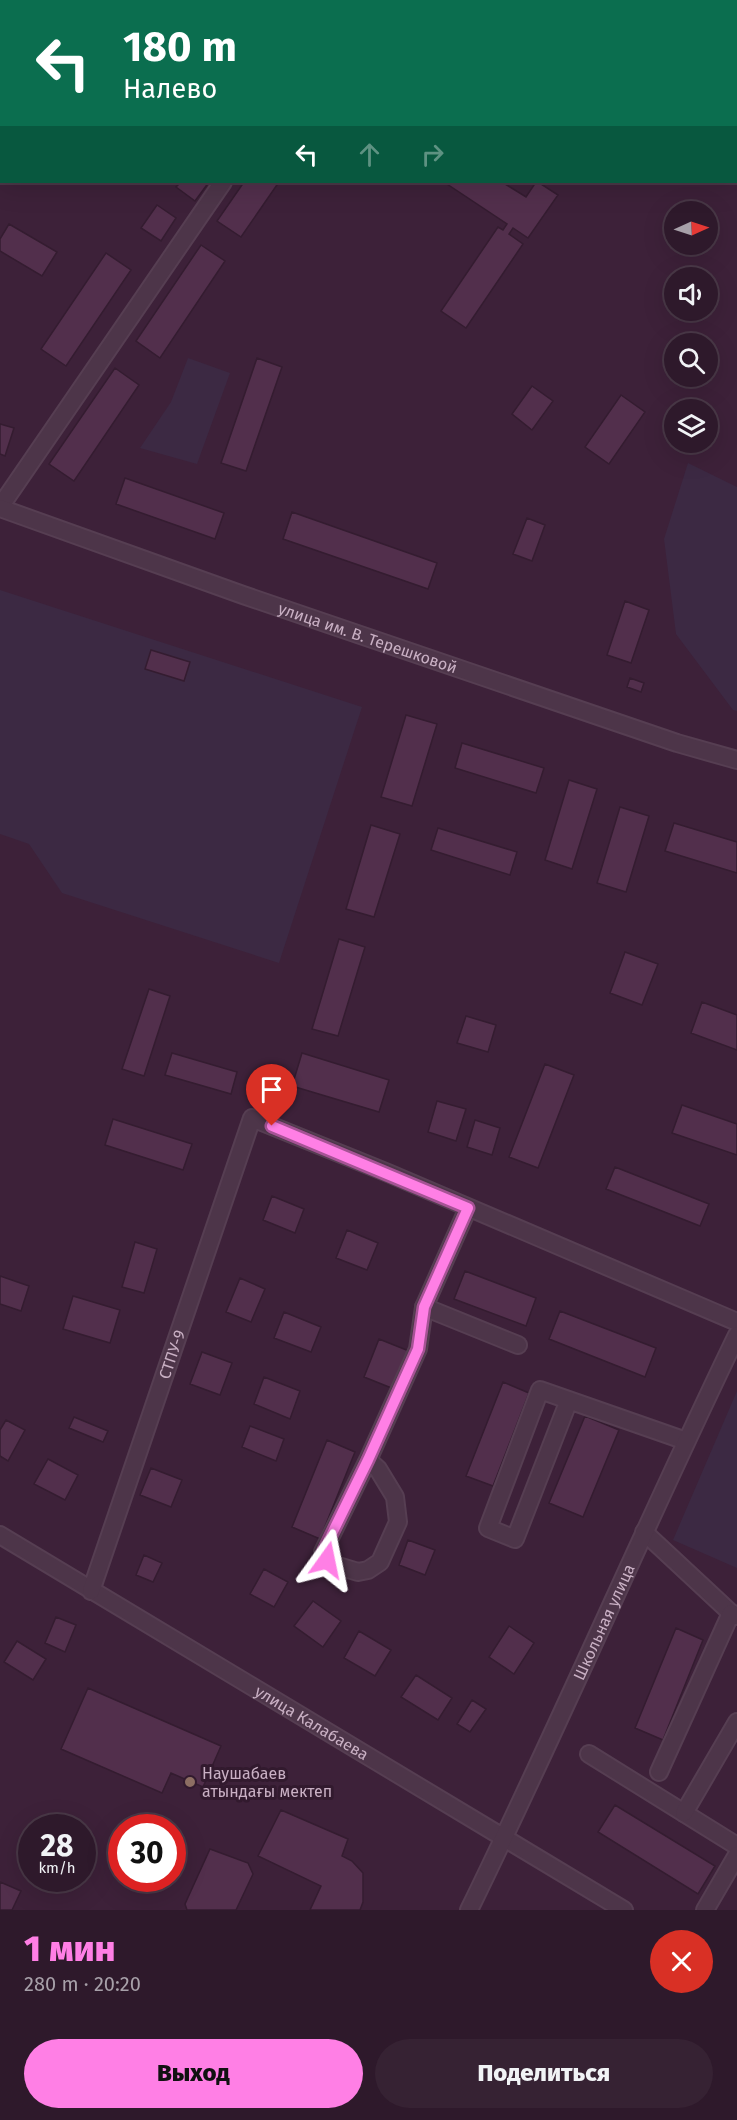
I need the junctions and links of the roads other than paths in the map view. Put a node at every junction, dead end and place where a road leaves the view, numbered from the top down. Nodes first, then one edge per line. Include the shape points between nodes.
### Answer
1 (222, 183) edge
2 (0, 507) edge
3 (737, 760) edge
4 (468, 1208) junction
5 (424, 1307) junction
6 (737, 1322) edge
7 (737, 1335) edge
8 (518, 1345) dead end
9 (568, 1400) junction
10 (686, 1441) junction
11 (368, 1460) junction
12 (644, 1532) junction
13 (0, 1535) edge
14 (92, 1591) junction
15 (734, 1615) edge
16 (737, 1722) edge
17 (590, 1754) dead end
18 (659, 1772) dead end
19 (684, 1813) junction
20 (504, 1838) junction
21 (737, 1846) edge
22 (737, 1856) edge
23 (469, 1910) edge
24 (623, 1910) edge
25 (705, 1910) edge

1 - 2 street
2 - 3 street, улица им. В. Терешковой via 243,595
4 - 5 street
4 - 6 street
4 - 14 street, СТПУ-9 via 252,1118
5 - 8 street
5 - 11 street via 418,1349
7 - 10 street, Школьная улица
9 - 9 street via 540,1390 488,1528 515,1539
9 - 10 street
10 - 12 street, Школьная улица
11 - 11 street via 323,1552 335,1565 358,1572 381,1562 398,1521 395,1497
12 - 15 street
12 - 20 street, Школьная улица
13 - 14 street, улица Калабаева
14 - 20 street, улица Калабаева
15 - 18 street
16 - 19 street
17 - 19 street
19 - 21 street
20 - 23 street, Школьная улица
20 - 24 street, улица Калабаева
22 - 25 street

